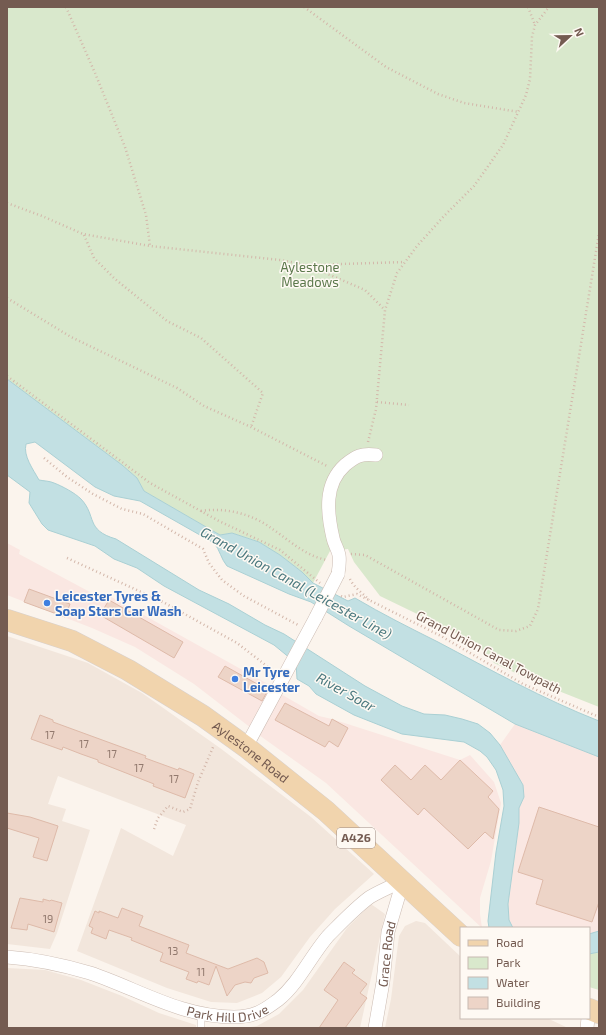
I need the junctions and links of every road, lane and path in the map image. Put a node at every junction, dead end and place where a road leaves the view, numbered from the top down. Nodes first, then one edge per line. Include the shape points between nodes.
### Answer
1 (66, 7) edge
2 (304, 7) edge
3 (528, 7) edge
4 (549, 7) edge
5 (535, 25) junction
6 (519, 112) junction
7 (7, 203) edge
8 (599, 233) edge
9 (83, 234) junction
10 (150, 246) junction
11 (405, 262) junction
12 (307, 265) junction
13 (7, 298) edge
14 (385, 310) junction
15 (7, 376) edge
16 (377, 402) junction
17 (409, 405) dead end
18 (251, 427) junction
19 (371, 454) joint
20 (44, 458) dead end
21 (338, 471) junction
22 (201, 511) junction
23 (67, 558) dead end
24 (339, 563) junction
25 (325, 586) dead end
26 (337, 593) dead end
27 (371, 602) junction
28 (7, 620) edge
29 (307, 635) junction
30 (283, 679) junction
31 (599, 717) edge
32 (214, 744) dead end
33 (246, 747) junction
34 (154, 829) dead end
35 (403, 881) junction
36 (460, 935) edge
37 (7, 957) edge
38 (201, 1014) junction
39 (201, 1028) edge
40 (375, 1028) edge

1 - 10 path via 126,147 146,215
2 - 6 path via 386,67 438,94 464,103
3 - 5 path
4 - 5 path
5 - 6 path via 530,79
6 - 11 path via 503,145 474,186
7 - 9 path
8 - 24 path via 538,609 530,626 516,631 499,630 365,555
9 - 10 path
9 - 18 path via 94,258 115,279 167,321 201,338 263,393
10 - 12 path
11 - 12 path
11 - 14 path via 397,273
12 - 14 path via 365,290
13 - 18 path via 72,337 177,388 204,406
14 - 16 path
15 - 22 path via 150,483
16 - 17 path
16 - 19 path
18 - 21 path
19 - 21 street via 352,459
20 - 29 path via 93,494 122,509 143,514 202,549 222,580
21 - 24 street via 330,491 328,509
22 - 24 path via 223,510 250,516 306,552
22 - 25 path via 280,550
23 - 30 path via 163,602 237,643
24 - 27 path via 353,586
24 - 29 street, bridge
26 - 27 path via 343,597 357,594
27 - 31 path, Grand Union Canal Towpath via 441,636 523,684
28 - 33 main road, Aylestone Road / A426 via 72,641 128,670 203,716
29 - 30 street
30 - 33 street
32 - 34 path via 190,809 183,812 168,806 158,818
33 - 35 main road, Aylestone Road / A426 via 326,811
35 - 36 main road, Aylestone Road / A426
35 - 38 street, Park Hill Drive via 371,897 351,914 328,937 297,980 268,1007 256,1014 242,1017
35 - 40 street, Grace Road via 388,932
37 - 38 street, Park Hill Drive via 58,964 90,973 165,1004
38 - 39 lane

